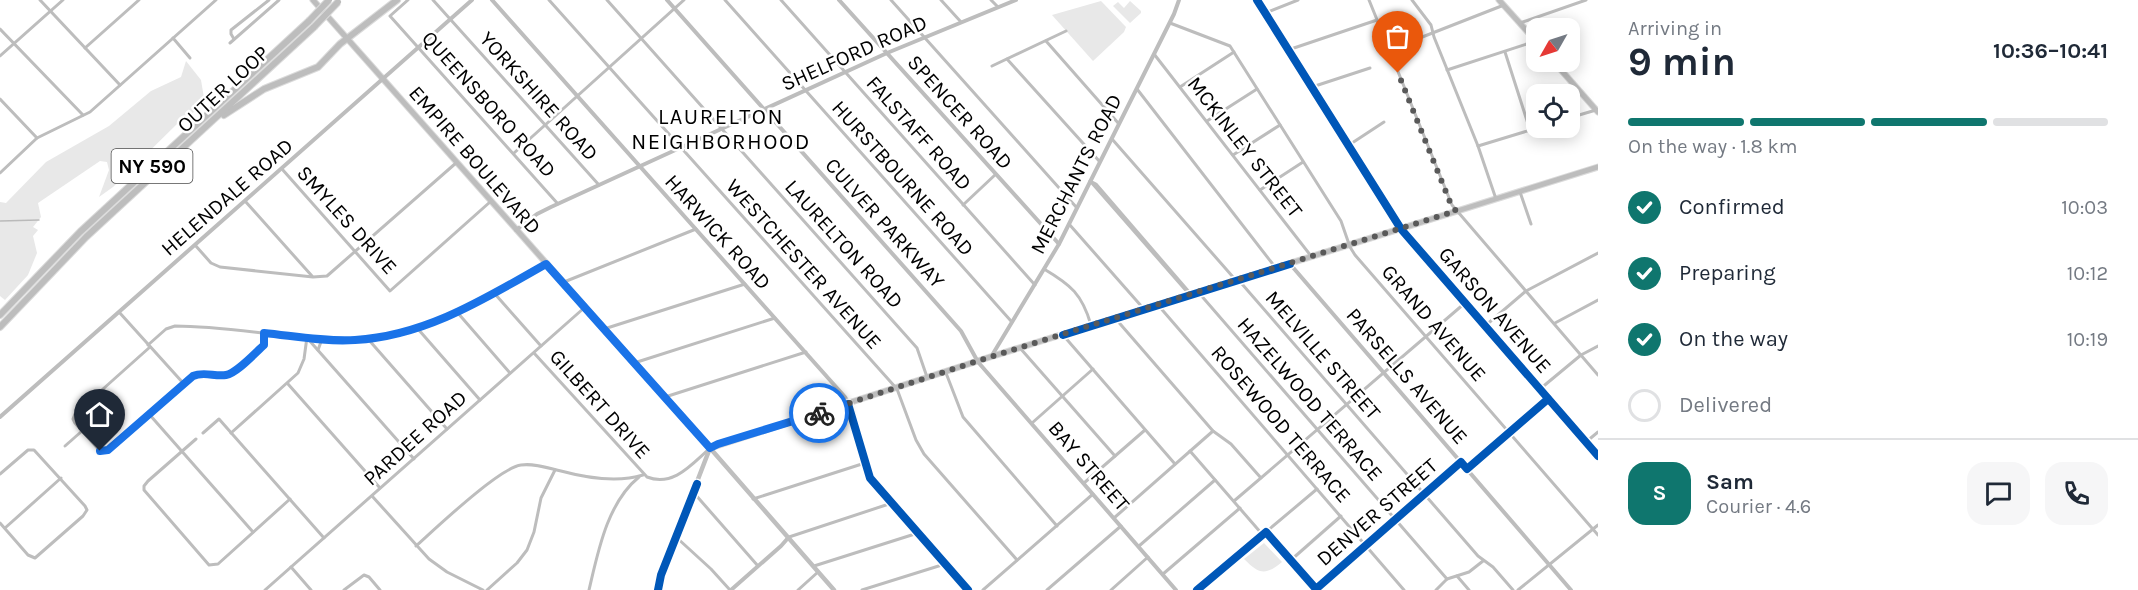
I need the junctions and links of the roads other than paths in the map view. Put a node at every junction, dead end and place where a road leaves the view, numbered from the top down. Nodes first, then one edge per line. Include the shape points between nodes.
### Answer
1 (40, 0) edge
2 (63, 0) edge
3 (139, 0) edge
4 (216, 0) edge
5 (269, 0) edge
6 (279, 0) edge
7 (313, 0) edge
8 (329, 0) edge
9 (397, 0) edge
10 (408, 0) edge
11 (433, 0) edge
12 (472, 0) edge
13 (492, 0) edge
14 (549, 0) edge
15 (607, 0) edge
16 (667, 0) edge
17 (684, 0) edge
18 (725, 0) edge
19 (781, 0) edge
20 (839, 0) edge
21 (891, 0) edge
22 (941, 0) edge
23 (991, 0) edge
24 (1179, 0) edge
25 (1257, 0) edge
26 (1298, 0) edge
27 (1369, 0) edge
28 (1499, 0) edge
29 (1586, 0) edge
30 (339, 1) edge
31 (1014, 1) edge
32 (1415, 1) edge
33 (1504, 5) junction
34 (998, 7) junction
35 (674, 9) junction
36 (51, 11) junction
37 (1265, 13) junction
38 (451, 20) junction
39 (1377, 20) junction
40 (961, 22) junction
41 (1170, 23) junction
42 (1520, 23) junction
43 (312, 24) junction
44 (0, 29) edge
45 (1526, 30) edge
46 (1066, 31) dead end
47 (1432, 31) junction
48 (172, 38) junction
49 (641, 38) junction
50 (924, 38) junction
51 (234, 39) junction
52 (347, 39) junction
53 (1046, 41) junction
54 (230, 43) dead end
55 (14, 44) junction
56 (1526, 44) edge
57 (85, 48) junction
58 (419, 48) junction
59 (1288, 50) junction
60 (1389, 50) junction
61 (1504, 51) junction
62 (1234, 52) junction
63 (887, 53) junction
64 (1154, 54) junction
65 (0, 56) edge
66 (190, 58) dead end
67 (1007, 59) junction
68 (993, 66) dead end
69 (609, 67) junction
70 (1370, 68) dead end
71 (1447, 70) junction
72 (1563, 72) edge
73 (845, 73) junction
74 (383, 80) junction
75 (120, 85) junction
76 (1180, 87) junction
77 (1312, 87) junction
78 (1137, 89) junction
79 (1257, 89) junction
80 (806, 91) junction
81 (577, 96) junction
82 (0, 99) edge
83 (764, 110) junction
84 (1597, 111) edge
85 (83, 115) junction
86 (1580, 115) edge
87 (1526, 118) edge
88 (1206, 121) junction
89 (1384, 123) dead end
90 (1119, 124) junction
91 (545, 125) junction
92 (1280, 125) junction
93 (204, 129) junction
94 (721, 129) junction
95 (1526, 131) edge
96 (37, 138) junction
97 (1112, 139) junction
98 (1348, 145) junction
99 (1478, 146) junction
100 (681, 147) junction
101 (513, 153) junction
102 (1233, 155) junction
103 (1100, 162) junction
104 (1303, 162) junction
105 (456, 163) junction
106 (640, 166) junction
107 (1598, 167) edge
108 (282, 170) junction
109 (0, 173) edge
110 (996, 174) junction
111 (1090, 181) junction
112 (599, 185) junction
113 (1260, 190) junction
114 (1520, 192) junction
115 (1496, 199) junction
116 (245, 201) junction
117 (490, 202) junction
118 (558, 204) junction
119 (963, 205) junction
120 (1077, 208) junction
121 (1456, 211) junction
122 (1069, 224) junction
123 (1531, 224) dead end
124 (696, 229) junction
125 (1401, 229) junction
126 (516, 231) junction
127 (1059, 244) junction
128 (195, 245) junction
129 (1350, 245) junction
130 (355, 252) junction
131 (1598, 253) edge
132 (1312, 257) junction
133 (546, 264) junction
134 (1290, 264) junction
135 (1044, 268) junction
136 (1276, 268) junction
137 (313, 277) junction
138 (1238, 280) junction
139 (562, 283) junction
140 (745, 284) junction
141 (1035, 285) junction
142 (1526, 291) junction
143 (1199, 292) junction
144 (495, 294) junction
145 (1191, 295) junction
146 (1598, 300) edge
147 (1465, 302) junction
148 (1158, 305) junction
149 (584, 308) junction
150 (1144, 309) junction
151 (119, 312) junction
152 (457, 312) junction
153 (0, 315) edge
154 (775, 318) junction
155 (1115, 318) junction
156 (1011, 321) junction
157 (1554, 323) junction
158 (1, 326) edge
159 (1091, 326) junction
160 (1485, 326) junction
161 (417, 328) junction
162 (603, 329) junction
163 (264, 333) junction
164 (1064, 334) junction
165 (1425, 335) junction
166 (306, 337) junction
167 (322, 339) junction
168 (368, 339) junction
169 (149, 346) junction
170 (541, 346) junction
171 (1598, 346) edge
172 (1020, 348) junction
173 (318, 350) junction
174 (806, 352) junction
175 (534, 353) junction
176 (1581, 355) junction
177 (990, 357) junction
178 (978, 362) junction
179 (633, 363) junction
180 (1094, 369) junction
181 (1383, 371) junction
182 (510, 373) junction
183 (946, 373) junction
184 (1598, 375) edge
185 (928, 379) junction
186 (184, 384) junction
187 (288, 384) junction
188 (897, 388) junction
189 (1540, 389) junction
190 (1062, 396) junction
191 (664, 398) junction
192 (1548, 399) junction
193 (480, 400) junction
194 (848, 404) junction
195 (1346, 404) junction
196 (0, 409) edge
197 (149, 414) junction
198 (2, 415) edge
199 (1032, 423) junction
200 (447, 429) junction
201 (1145, 430) junction
202 (1317, 430) junction
203 (82, 431) junction
204 (1213, 431) junction
205 (1598, 432) edge
206 (203, 433) dead end
207 (231, 433) junction
208 (1509, 433) junction
209 (196, 439) dead end
210 (1586, 442) junction
211 (65, 446) dead end
212 (710, 448) junction
213 (1190, 451) junction
214 (182, 452) junction
215 (1287, 455) junction
216 (1115, 456) junction
217 (1598, 456) edge
218 (414, 459) junction
219 (1461, 462) junction
220 (865, 463) junction
221 (1175, 464) junction
222 (1467, 469) junction
223 (555, 470) junction
224 (0, 474) edge
225 (643, 475) junction
226 (61, 478) junction
227 (1261, 478) junction
228 (1215, 480) junction
229 (1084, 483) junction
230 (380, 488) junction
231 (1317, 489) junction
232 (694, 493) junction
233 (1093, 494) junction
234 (1424, 494) junction
235 (372, 496) junction
236 (290, 499) junction
237 (753, 499) junction
238 (1234, 501) junction
239 (892, 503) junction
240 (1240, 508) junction
241 (1341, 516) junction
242 (1114, 518) junction
243 (1395, 519) junction
244 (0, 523) edge
245 (1598, 525) edge
246 (1057, 526) junction
247 (1121, 526) junction
248 (5, 528) junction
249 (1593, 530) junction
250 (253, 532) junction
251 (918, 533) junction
252 (1264, 533) junction
253 (1598, 535) edge
254 (324, 537) junction
255 (676, 537) junction
256 (788, 538) junction
257 (1366, 545) junction
258 (416, 546) junction
259 (1138, 546) junction
260 (1148, 557) junction
261 (1017, 560) junction
262 (1291, 560) junction
263 (1483, 561) junction
264 (945, 564) junction
265 (1549, 565) junction
266 (759, 566) junction
267 (291, 567) junction
268 (813, 567) junction
269 (818, 572) junction
270 (1163, 574) junction
271 (1457, 576) junction
272 (1448, 579) junction
273 (1175, 589) edge
274 (265, 590) edge
275 (311, 590) edge
276 (344, 590) edge
277 (380, 590) edge
278 (485, 590) edge
279 (589, 590) edge
280 (658, 590) edge
281 (731, 590) edge
282 (798, 590) edge
283 (834, 590) edge
284 (862, 590) edge
285 (968, 590) edge
286 (983, 590) edge
287 (1047, 590) edge
288 (1111, 590) edge
289 (1197, 590) edge
290 (1316, 590) edge
291 (1404, 590) edge
292 (1436, 590) edge
293 (1469, 590) edge
294 (1513, 590) edge
295 (1518, 590) edge
296 (1571, 590) edge

1 - 36 street
2 - 36 street
3 - 57 street
4 - 48 street
5 - 51 street via 231,30
6 - 51 street
7 - 52 main road, EMPIRE BOULEVARD
8 - 43 highway, OUTER LOOP / NY 590, bridge
9 - 52 highway
10 - 58 street, QUEENSBORO ROAD via 390,16
11 - 38 street, YORKSHIRE ROAD
12 - 38 street, HELENDALE ROAD
13 - 81 street, HARWICK ROAD
14 - 69 street, WESTCHESTER AVENUE
15 - 49 street, LAURELTON ROAD
16 - 35 street, CULVER PARKWAY
17 - 35 street
18 - 80 street, HURSTBOURNE ROAD
19 - 73 street, FALSTAFF ROAD
20 - 63 street, SPENCER ROAD
21 - 50 street
22 - 40 street
23 - 34 street
24 - 41 street, MERCHANTS ROAD
25 - 37 street, GARSON AVENUE
26 - 37 street
27 - 39 street
28 - 33 main road
29 - 42 street
30 - 43 highway, OUTER LOOP / NY 590, bridge
31 - 34 street, SHELFORD ROAD
32 - 47 street
33 - 42 main road
33 - 47 street
34 - 40 street, SHELFORD ROAD
35 - 49 street
35 - 83 street, CULVER PARKWAY
36 - 55 street
36 - 57 street
37 - 59 street, GARSON AVENUE
38 - 58 street, HELENDALE ROAD
38 - 91 street, YORKSHIRE ROAD
39 - 59 street
39 - 60 street
40 - 50 street, SHELFORD ROAD
41 - 62 street, GRAND AVENUE via 1230,46
41 - 64 street, MERCHANTS ROAD
42 - 45 main road
43 - 93 highway, OUTER LOOP / NY 590
43 - 153 highway, OUTER LOOP / NY 590 via 76,236
44 - 55 street
46 - 53 street
47 - 60 street
47 - 71 street
48 - 66 street
48 - 75 street
49 - 69 street
49 - 94 street, LAURELTON ROAD
50 - 63 street, SHELFORD ROAD
50 - 120 street
51 - 54 street
52 - 74 main road, EMPIRE BOULEVARD
52 - 93 highway via 316,68 258,92
53 - 67 street
53 - 90 street
55 - 65 street
55 - 85 street
56 - 61 street
57 - 75 street
58 - 74 street, HELENDALE ROAD
58 - 101 street, QUEENSBORO ROAD
59 - 77 street, GARSON AVENUE
60 - 121 street
61 - 71 street
61 - 87 street
62 - 76 street
62 - 79 street, GRAND AVENUE
63 - 73 street, SHELFORD ROAD
63 - 110 street, SPENCER ROAD
64 - 76 street, MCKINLEY STREET
64 - 78 street, MERCHANTS ROAD
67 - 68 street
67 - 103 street
69 - 81 street
69 - 100 street, WESTCHESTER AVENUE
70 - 77 street
71 - 99 street
72 - 84 main road
73 - 80 street, SHELFORD ROAD
73 - 119 street, FALSTAFF ROAD
74 - 105 main road, EMPIRE BOULEVARD
74 - 108 street, HELENDALE ROAD
75 - 85 street
76 - 88 street, MCKINLEY STREET
77 - 98 street, GARSON AVENUE
78 - 90 street, MERCHANTS ROAD
78 - 136 street
79 - 88 street
79 - 92 street, GRAND AVENUE
80 - 83 street, SHELFORD ROAD
80 - 156 street, HURSTBOURNE ROAD
81 - 91 street
81 - 106 street, HARWICK ROAD
82 - 96 street
83 - 94 street, SHELFORD ROAD
83 - 178 street, CULVER PARKWAY via 961,331
84 - 86 street
85 - 96 street
88 - 102 street, MCKINLEY STREET
89 - 98 street
90 - 97 street, MERCHANTS ROAD
91 - 101 street
91 - 112 street, YORKSHIRE ROAD
92 - 102 street
92 - 104 street, GRAND AVENUE
93 - 158 highway, OUTER LOOP / NY 590 via 86,237
94 - 100 street, SHELFORD ROAD
94 - 185 street, LAURELTON ROAD via 917,348
95 - 99 street
96 - 109 street
97 - 103 street, MERCHANTS ROAD
97 - 138 street, MELVILLE STREET
98 - 125 street, GARSON AVENUE
99 - 115 street
100 - 106 street, SHELFORD ROAD
100 - 188 street, WESTCHESTER AVENUE
101 - 118 street, QUEENSBORO ROAD
102 - 113 street, MCKINLEY STREET
103 - 111 street, MERCHANTS ROAD
104 - 113 street
104 - 129 street, GRAND AVENUE via 1341,221
105 - 117 main road, EMPIRE BOULEVARD
105 - 130 street
106 - 112 street, SHELFORD ROAD
106 - 124 street, HARWICK ROAD
107 - 114 main road
108 - 116 street, HELENDALE ROAD
108 - 130 street, SMYLES DRIVE
110 - 119 street
110 - 127 street, SPENCER ROAD
111 - 120 street, MERCHANTS ROAD
111 - 145 street
112 - 118 street, SHELFORD ROAD
113 - 132 street, MCKINLEY STREET
114 - 115 main road
114 - 123 street
115 - 121 main road
116 - 128 street, HELENDALE ROAD
116 - 137 street
117 - 126 main road, EMPIRE BOULEVARD
117 - 130 street, SMYLES DRIVE via 390,291
118 - 126 street, SHELFORD ROAD
119 - 141 street, FALSTAFF ROAD
120 - 122 street, MERCHANTS ROAD
121 - 125 main road
121 - 142 street
122 - 127 street, MERCHANTS ROAD
122 - 150 street
124 - 139 street
124 - 140 street, HARWICK ROAD
125 - 129 main road
125 - 147 street, GARSON AVENUE
126 - 133 main road, EMPIRE BOULEVARD
127 - 135 street, MERCHANTS ROAD
128 - 137 street via 220,267
128 - 151 street, HELENDALE ROAD
129 - 132 main road
129 - 165 street, GRAND AVENUE
130 - 137 street via 330,275
131 - 142 street
132 - 134 main road
133 - 139 main road, EMPIRE BOULEVARD
133 - 144 street
134 - 136 main road
134 - 181 street, PARSELLS AVENUE
135 - 141 street, MERCHANTS ROAD
135 - 159 street via 1064,281 1085,304
136 - 138 main road
138 - 143 main road
138 - 195 street, MELVILLE STREET
139 - 149 main road, EMPIRE BOULEVARD
140 - 154 street, HARWICK ROAD
140 - 162 street
141 - 156 street, MERCHANTS ROAD
142 - 157 street
142 - 160 street
143 - 145 main road
143 - 202 street, HAZELWOOD TERRACE
144 - 152 street
144 - 170 street
145 - 148 main road
146 - 157 street
147 - 160 street, GARSON AVENUE
147 - 165 street
148 - 150 main road
148 - 215 street, ROSEWOOD TERRACE
149 - 162 main road, EMPIRE BOULEVARD
149 - 170 street, PARDEE ROAD
150 - 155 main road
151 - 169 street
151 - 198 street, HELENDALE ROAD
152 - 161 street
152 - 182 street
154 - 174 street, HARWICK ROAD
154 - 179 street
155 - 159 main road
155 - 204 street
156 - 177 street, MERCHANTS ROAD
157 - 176 street
159 - 164 main road
160 - 189 street, GARSON AVENUE
161 - 168 street
161 - 193 street
162 - 179 main road, EMPIRE BOULEVARD
163 - 166 street
163 - 169 street via 175,326 166,329
163 - 186 street via 264,345 233,372 199,374
164 - 172 main road
164 - 180 street
165 - 181 street
165 - 208 street, GRAND AVENUE
166 - 167 street
166 - 173 street
166 - 187 street via 301,367
167 - 168 street
167 - 173 street
168 - 200 street
169 - 186 street
169 - 203 street via 76,412 74,421
170 - 175 street, PARDEE ROAD
171 - 176 street
172 - 177 main road
172 - 190 street
173 - 218 street
174 - 191 street
174 - 194 street, HARWICK ROAD
175 - 182 street, PARDEE ROAD
175 - 225 street, GILBERT DRIVE
176 - 184 street
176 - 189 street
177 - 178 main road
178 - 183 main road
178 - 199 street, BAY STREET
179 - 191 main road, EMPIRE BOULEVARD
180 - 190 street
180 - 201 street
181 - 195 street
181 - 219 street, PARSELLS AVENUE
182 - 193 street, PARDEE ROAD
183 - 185 main road
183 - 246 street via 963,417
185 - 188 main road
186 - 197 street
187 - 207 street
187 - 230 street
188 - 194 main road
188 - 261 street, WESTCHESTER AVENUE via 924,454
189 - 192 street, GARSON AVENUE
190 - 199 street
190 - 216 street
191 - 212 main road, EMPIRE BOULEVARD
192 - 208 street, DENVER STREET
192 - 210 street, GARSON AVENUE
193 - 200 street, PARDEE ROAD
194 - 212 main road
194 - 220 street
195 - 202 street
195 - 234 street, MELVILLE STREET
196 - 198 street
197 - 203 street via 108,450 98,449
197 - 214 street
199 - 229 street, BAY STREET
200 - 218 street, PARDEE ROAD
201 - 216 street
201 - 221 street
202 - 215 street
202 - 243 street, HAZELWOOD TERRACE
203 - 211 street
204 - 213 street
204 - 227 street via 1231,444
205 - 210 street
206 - 207 street via 219,419
207 - 236 street
208 - 222 street, DENVER STREET
208 - 249 street, GRAND AVENUE
209 - 214 street
210 - 217 street, GARSON AVENUE
212 - 225 street via 671,479 656,480
212 - 232 main road
212 - 237 main road
213 - 221 street
213 - 228 street
214 - 250 street
214 - 250 street via 144,488 170,522 211,566
215 - 227 street
215 - 231 street, ROSEWOOD TERRACE
216 - 229 street
218 - 230 street, PARDEE ROAD
219 - 222 street, PARSELLS AVENUE
219 - 234 street, DENVER STREET
220 - 237 street
220 - 239 street via 870,478
221 - 242 street
222 - 265 street, PARSELLS AVENUE
223 - 225 street via 599,478
223 - 258 street via 529,465 509,469
223 - 278 street via 541,498 527,550
224 - 226 street via 33,449
225 - 279 street via 630,486 610,520
226 - 248 street
226 - 248 street via 86,512 37,557 30,556
227 - 238 street
228 - 238 street
228 - 259 street
229 - 233 street, BAY STREET
230 - 235 street, PARDEE ROAD
231 - 241 street, ROSEWOOD TERRACE
231 - 252 street
232 - 255 main road
232 - 266 street
233 - 242 street, BAY STREET
233 - 246 street
234 - 243 street, DENVER STREET
234 - 263 street, MELVILLE STREET
235 - 254 street, PARDEE ROAD
235 - 258 street
236 - 250 street
236 - 254 street
237 - 256 main road
238 - 240 street
239 - 251 street
239 - 256 street
240 - 252 street
240 - 270 street
241 - 257 street, ROSEWOOD TERRACE
241 - 262 street
242 - 247 street, BAY STREET
243 - 257 street, DENVER STREET
243 - 272 street, HAZELWOOD TERRACE
244 - 248 street
245 - 249 street
246 - 261 street
247 - 259 street, BAY STREET
247 - 287 street
249 - 253 street, GRAND AVENUE
249 - 265 street
251 - 264 street
251 - 268 street
252 - 262 street
252 - 289 street
254 - 267 street, PARDEE ROAD
255 - 280 main road
255 - 281 street
256 - 266 street
256 - 268 main road
257 - 290 street, DENVER STREET
257 - 291 street, ROSEWOOD TERRACE
258 - 278 street via 440,567
259 - 260 street, BAY STREET
260 - 270 street, BAY STREET
260 - 288 street
261 - 286 street
262 - 290 street
263 - 271 street
263 - 294 street, MELVILLE STREET
264 - 284 street
264 - 285 street
265 - 295 street
265 - 296 street, PARSELLS AVENUE
266 - 281 street
267 - 274 street, PARDEE ROAD
267 - 275 street
268 - 269 main road
269 - 282 street
269 - 283 main road
270 - 273 street, BAY STREET
271 - 272 street
271 - 293 street
272 - 292 street
276 - 277 street via 364,575

